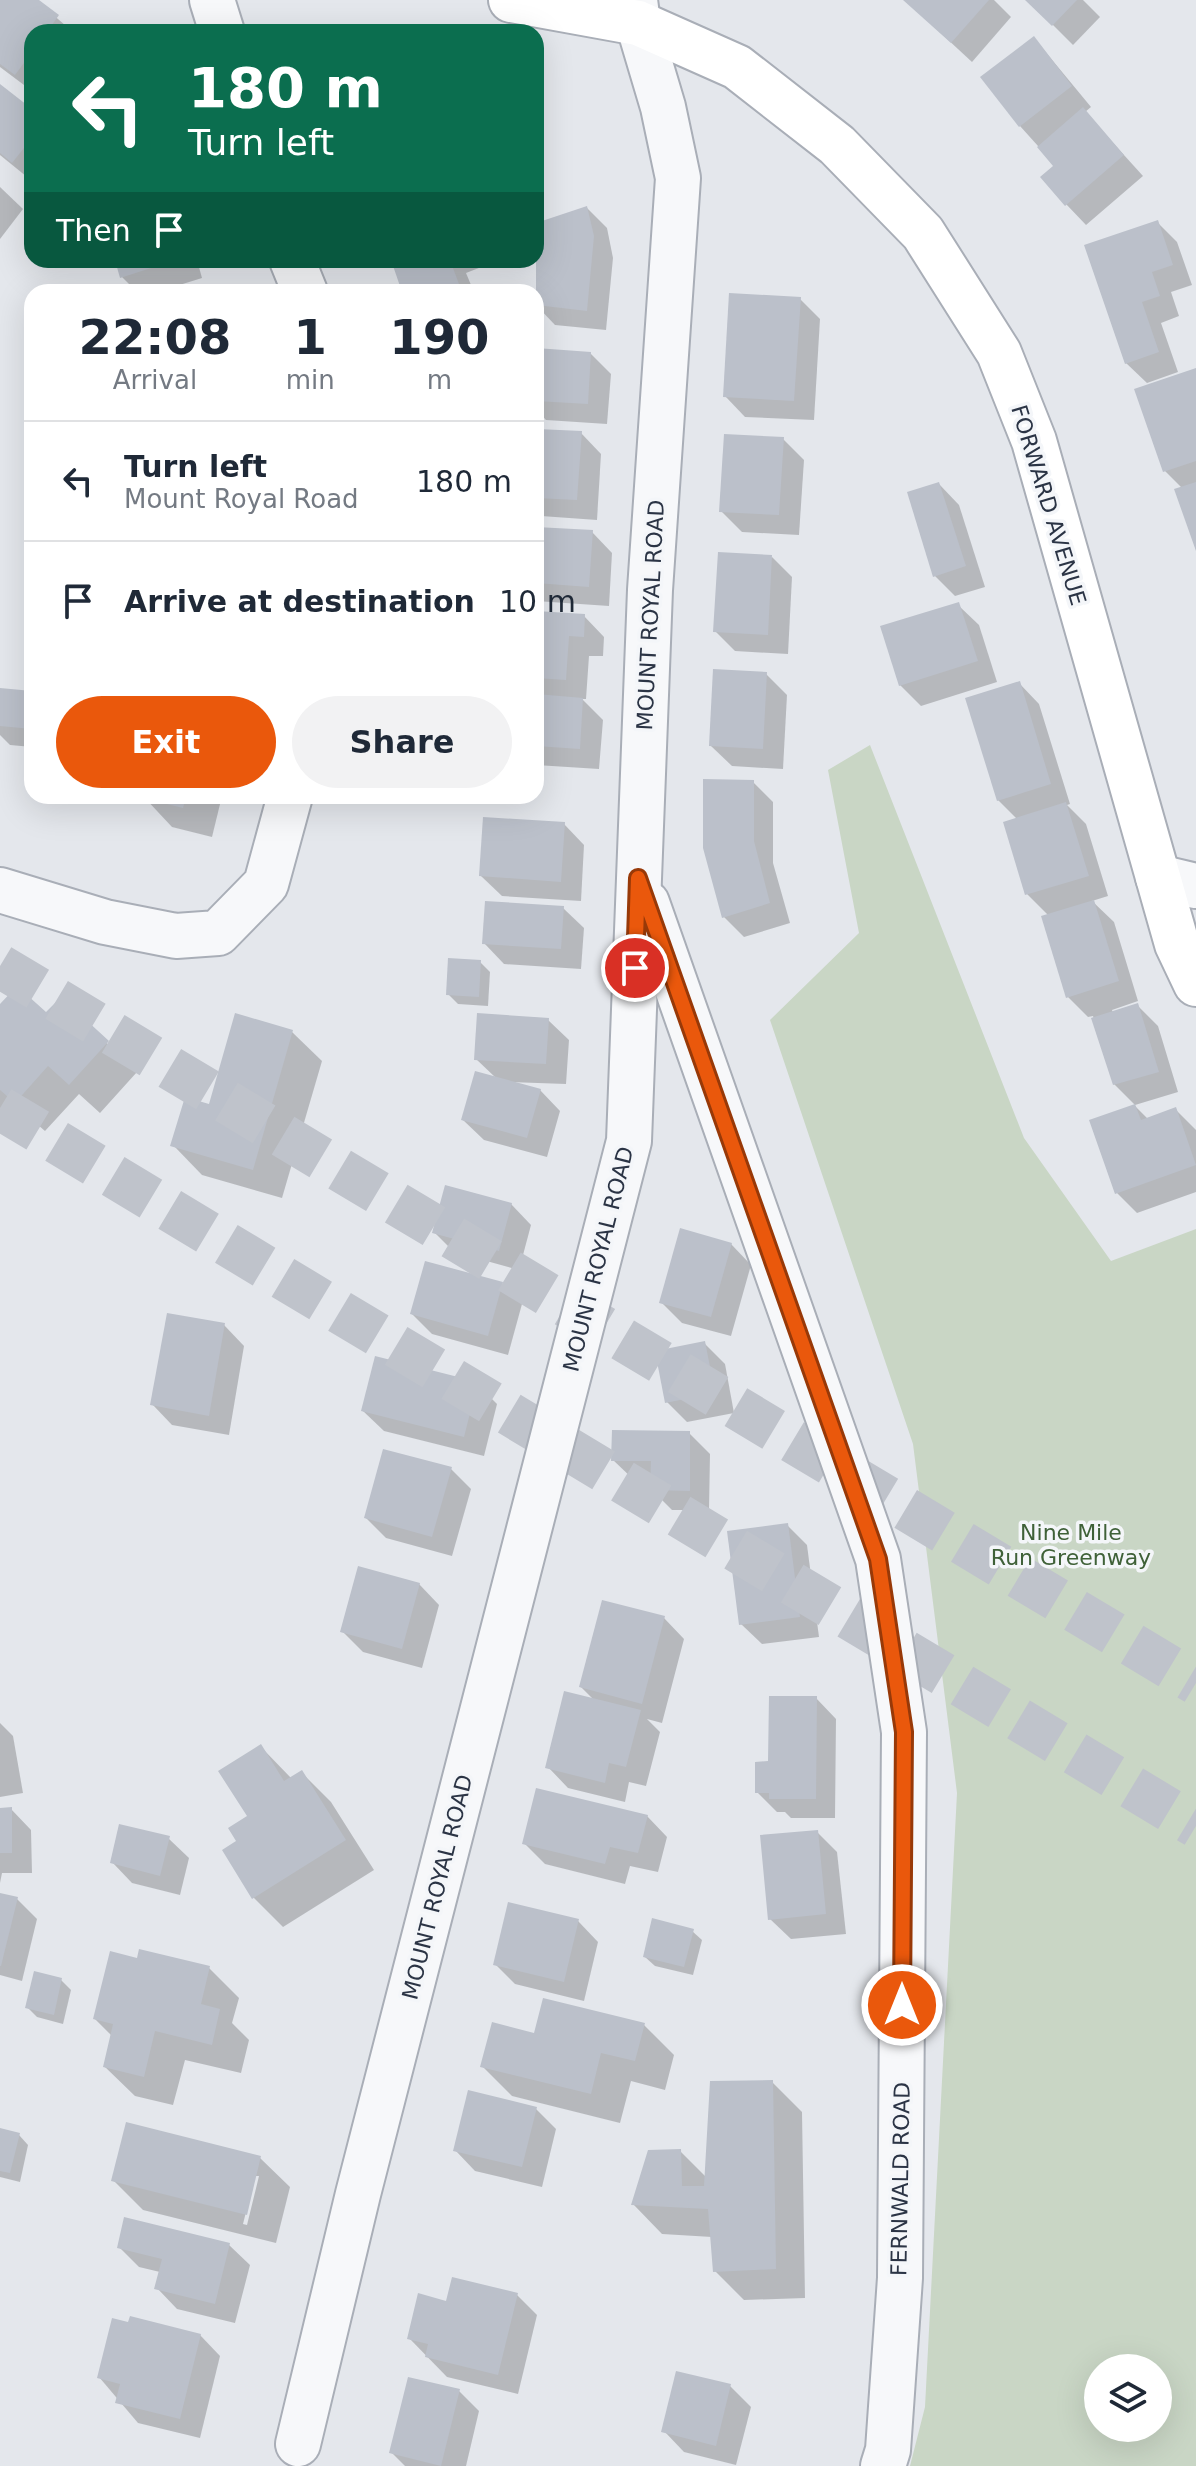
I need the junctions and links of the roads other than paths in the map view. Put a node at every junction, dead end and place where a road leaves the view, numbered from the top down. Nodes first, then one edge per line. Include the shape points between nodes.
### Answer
1 (212, 0) edge
2 (511, 0) edge
3 (636, 12) edge
4 (220, 24) edge
5 (288, 804) edge
6 (638, 878) junction
7 (1177, 882) edge
8 (0, 890) edge
9 (1196, 984) edge
10 (298, 2444) dead end
11 (883, 2466) edge

1 - 4 street
2 - 3 main road, FORWARD AVENUE
3 - 6 street, MOUNT ROYAL ROAD via 678,178 650,590
3 - 7 main road, FORWARD AVENUE via 737,67 837,145 923,233 999,353 1034,441
5 - 8 street via 266,884 218,933 176,936 105,922
6 - 10 street, MOUNT ROYAL ROAD via 629,1141
6 - 11 street, FERNWALD ROAD via 878,1559 904,1732 900,2278
7 - 9 main road, FORWARD AVENUE via 1177,944

